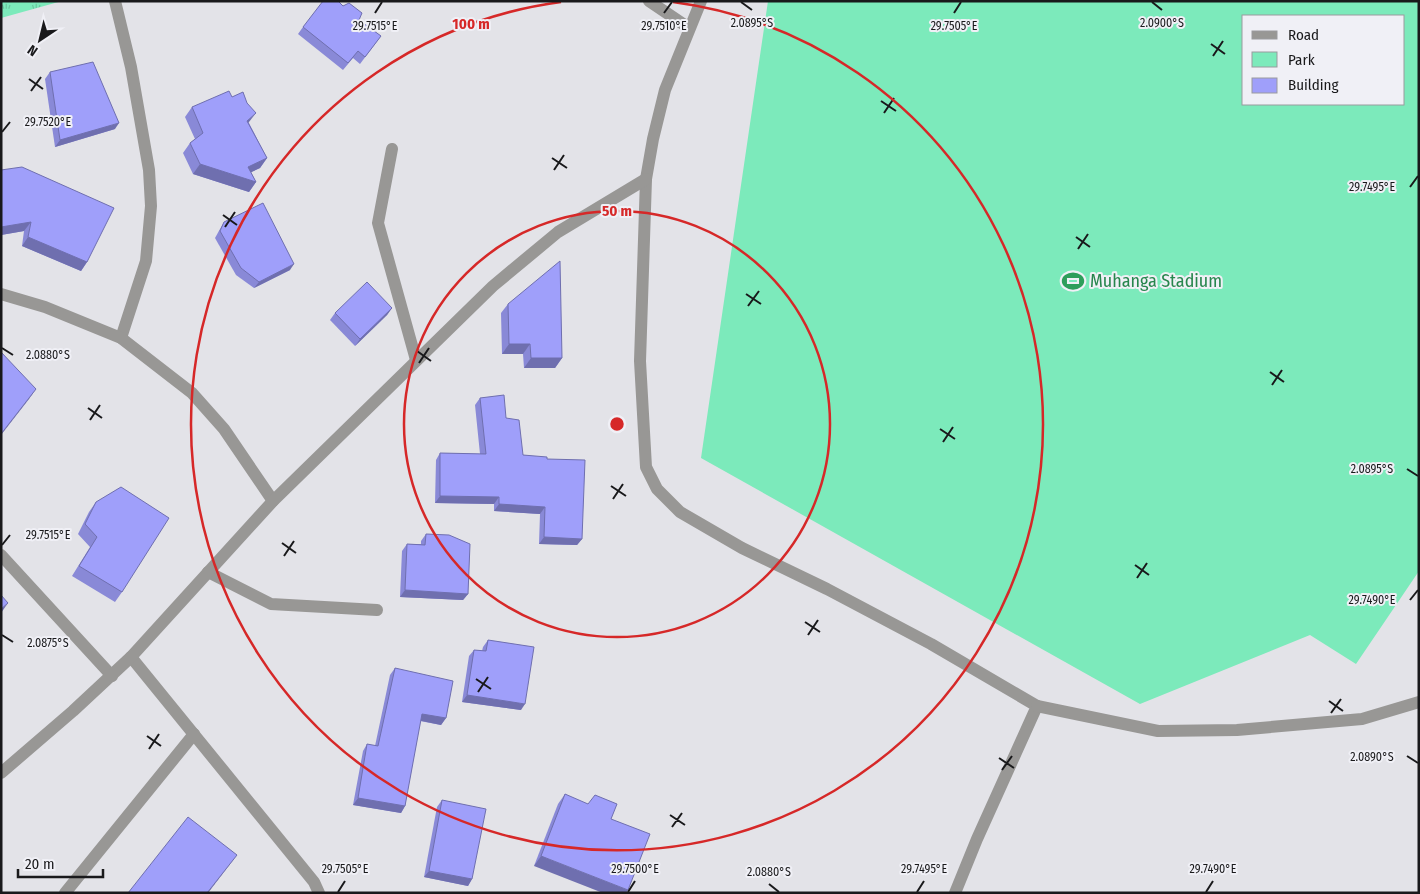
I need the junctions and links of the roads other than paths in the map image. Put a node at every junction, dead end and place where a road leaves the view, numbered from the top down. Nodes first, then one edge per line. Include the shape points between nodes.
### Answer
1 (115, 1) edge
2 (649, 1) edge
3 (701, 1) edge
4 (689, 28) junction
5 (392, 149) dead end
6 (646, 179) junction
7 (1, 294) edge
8 (122, 338) junction
9 (416, 360) junction
10 (273, 501) junction
11 (1, 555) edge
12 (208, 572) junction
13 (377, 610) dead end
14 (132, 656) junction
15 (112, 676) junction
16 (1419, 702) edge
17 (1037, 706) junction
18 (194, 734) junction
19 (1, 773) edge
20 (65, 893) edge
21 (319, 893) edge
22 (955, 893) edge

1 - 8 street via 131,67 149,170 151,206 146,261
2 - 4 street
3 - 4 street
4 - 6 street via 665,90
5 - 9 street via 378,223
6 - 9 street via 558,232 493,286
6 - 17 street via 640,361 646,467 657,489 680,512 742,548 931,644
7 - 8 street via 45,307
8 - 10 street via 192,394 224,429
9 - 10 street
10 - 12 street
11 - 15 street
12 - 13 street via 271,604
12 - 14 street
14 - 15 street
14 - 18 street
15 - 19 street
16 - 17 street via 1362,719 1227,730 1158,731
17 - 22 street
18 - 20 street
18 - 21 street via 266,820

